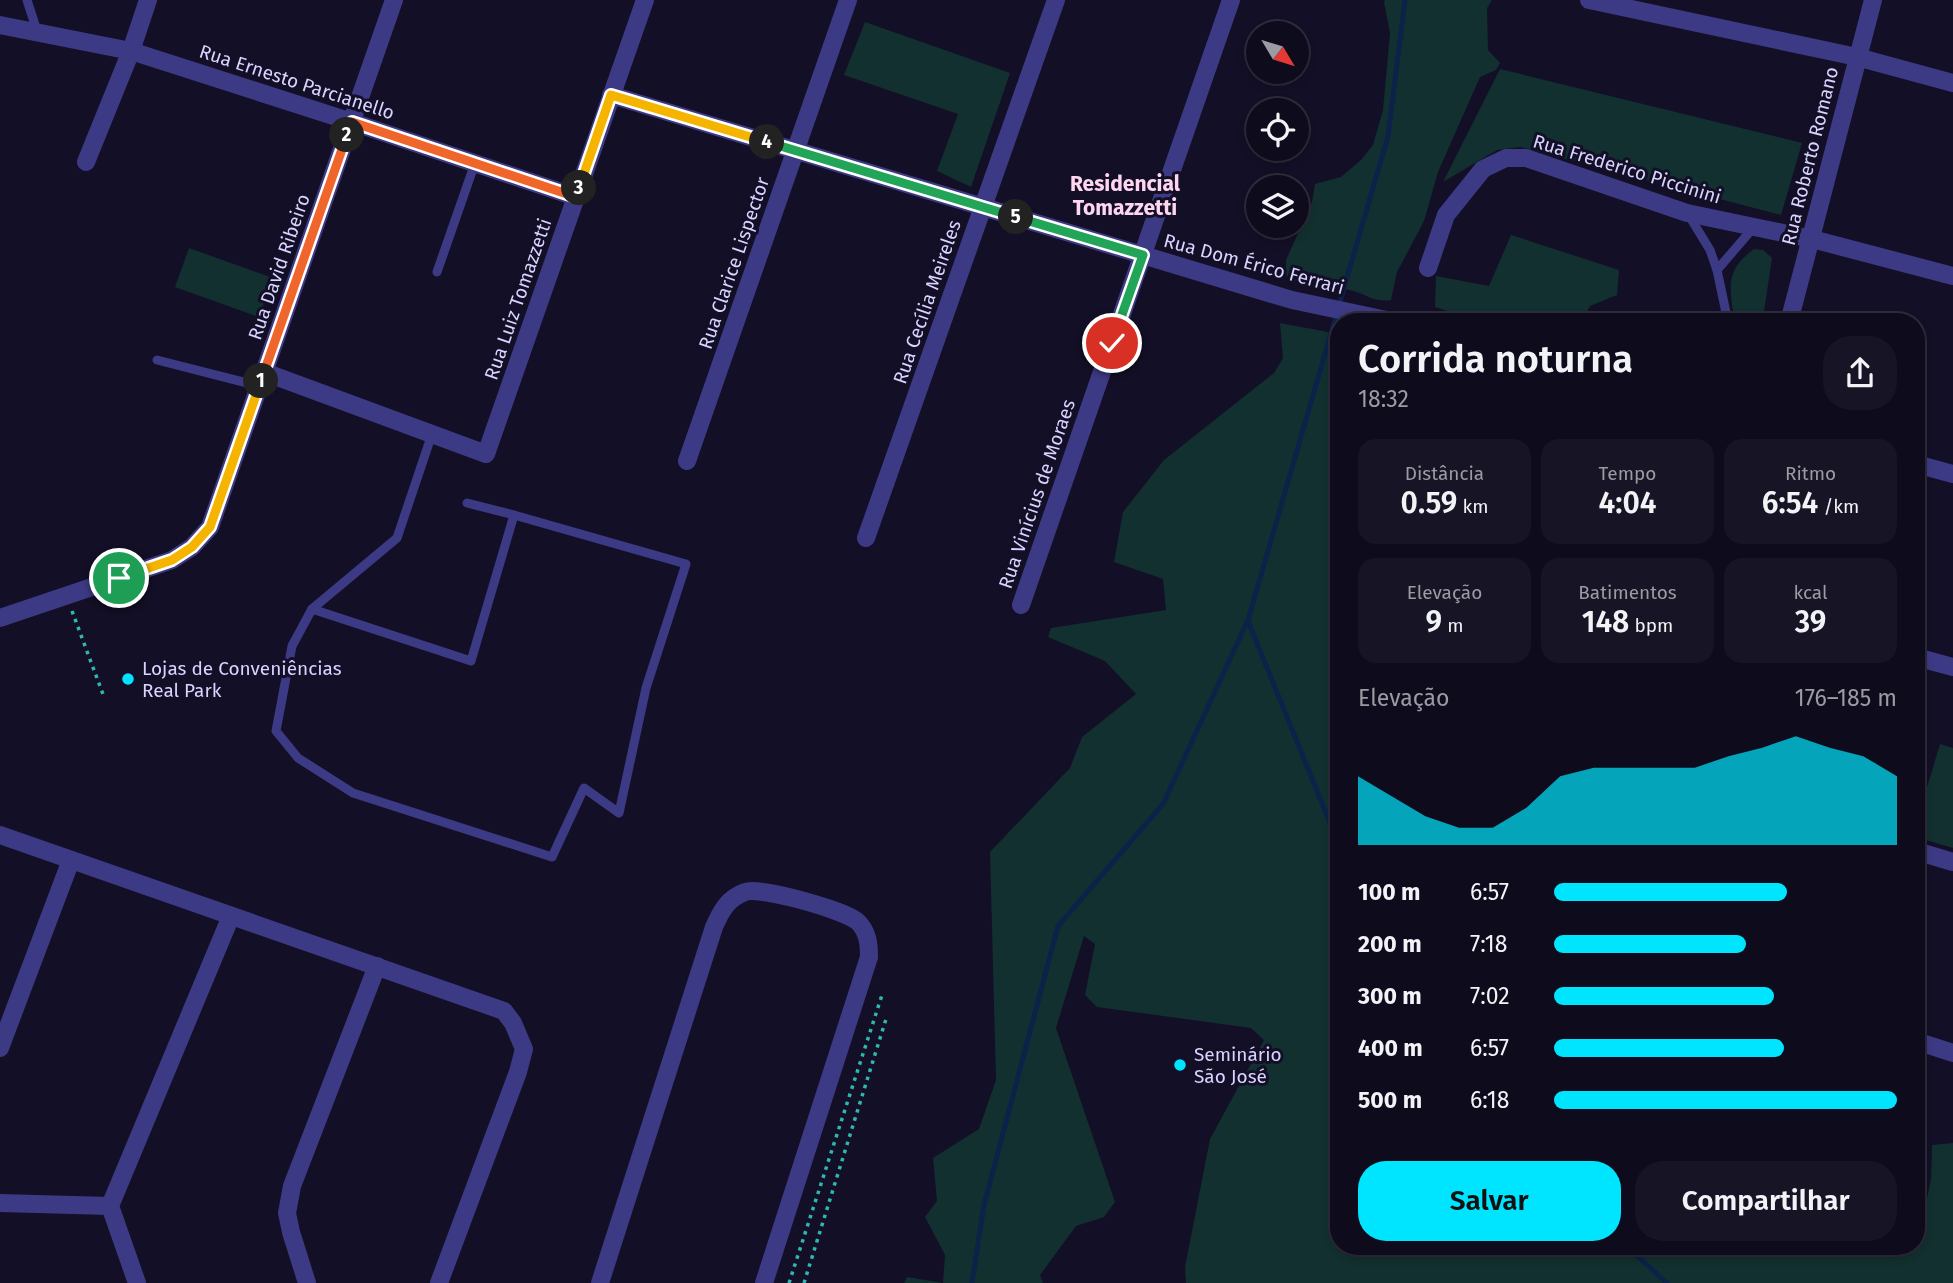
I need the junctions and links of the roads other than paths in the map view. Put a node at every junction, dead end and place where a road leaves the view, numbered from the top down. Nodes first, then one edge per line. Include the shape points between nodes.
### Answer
1 (27, 0) edge
2 (148, 0) edge
3 (394, 0) edge
4 (645, 0) edge
5 (848, 0) edge
6 (1056, 0) edge
7 (1231, 0) edge
8 (1589, 0) edge
9 (1873, 0) edge
10 (0, 25) edge
11 (38, 32) junction
12 (131, 51) junction
13 (1857, 57) junction
14 (1953, 83) edge
15 (611, 95) junction
16 (352, 122) junction
17 (795, 151) junction
18 (86, 162) dead end
19 (475, 163) junction
20 (576, 197) junction
21 (983, 207) junction
22 (1687, 213) junction
23 (1754, 227) junction
24 (1812, 239) junction
25 (1143, 255) junction
26 (1429, 268) dead end
27 (1717, 270) junction
28 (437, 272) dead end
29 (1953, 276) edge
30 (1353, 313) edge
31 (1726, 313) edge
32 (1791, 313) edge
33 (157, 360) dead end
34 (262, 379) junction
35 (432, 434) junction
36 (687, 461) dead end
37 (1925, 466) edge
38 (1953, 474) edge
39 (467, 503) dead end
40 (514, 515) junction
41 (866, 538) dead end
42 (1021, 605) dead end
43 (312, 609) junction
44 (0, 618) edge
45 (1925, 659) edge
46 (1953, 667) edge
47 (0, 835) edge
48 (1925, 854) edge
49 (71, 860) junction
50 (1953, 862) edge
51 (231, 916) junction
52 (377, 966) junction
53 (1925, 1043) edge
54 (0, 1048) edge
55 (1952, 1048) edge
56 (0, 1203) edge
57 (110, 1206) junction
58 (137, 1283) edge
59 (307, 1283) edge
60 (439, 1283) edge
61 (600, 1283) edge
62 (764, 1283) edge

1 - 11 lane
2 - 12 street
3 - 16 street, Rua David Ribeiro
4 - 15 street, Rua Luiz Tomazzetti
5 - 17 street, Rua Clarice Lispector
6 - 21 street, Rua Cecília Meireles
7 - 25 street, Rua Vinícius de Moraes
8 - 13 street
9 - 13 street, Rua Roberto Romano
10 - 11 street, Rua Ernesto Parcianello
11 - 12 street, Rua Ernesto Parcianello
12 - 16 street, Rua Ernesto Parcianello
12 - 18 street
13 - 14 street
13 - 24 street, Rua Roberto Romano
15 - 17 street, Rua Dom Érico Ferrari
15 - 20 street, Rua Luiz Tomazzetti
16 - 19 street, Rua Ernesto Parcianello
16 - 34 street, Rua David Ribeiro
17 - 21 street, Rua Dom Érico Ferrari
17 - 36 street, Rua Clarice Lispector
19 - 20 street, Rua Ernesto Parcianello
19 - 28 lane
20 - 35 street, Rua Luiz Tomazzetti via 486,454
21 - 25 street, Rua Dom Érico Ferrari
21 - 41 street, Rua Cecília Meireles
22 - 23 street, Rua Frederico Piccinini
22 - 26 street, Rua Frederico Piccinini via 1526,158 1506,158 1483,169 1446,215
22 - 27 lane
23 - 24 street, Rua Frederico Piccinini
23 - 27 lane
24 - 29 street, Rua Frederico Piccinini
24 - 32 street, Rua Roberto Romano
25 - 30 street, Rua Dom Érico Ferrari via 1292,300
25 - 42 street, Rua Vinícius de Moraes
27 - 31 lane
33 - 34 lane
34 - 35 street
34 - 44 street, Rua David Ribeiro via 210,527 192,547 172,560
35 - 43 lane via 397,538
37 - 38 street
39 - 40 lane
40 - 43 lane via 471,661
40 - 43 lane via 687,564 646,688 619,813 584,788 552,857 353,793 298,758 276,731 292,646
45 - 46 street
47 - 49 street
48 - 50 street
49 - 51 street
49 - 54 street
51 - 52 street
51 - 57 street
52 - 59 street via 292,1186 287,1213
52 - 60 street via 504,1011 524,1049
53 - 55 street
56 - 57 street
57 - 58 street
61 - 62 street via 714,927 722,909 747,891 844,913 866,931 870,957

